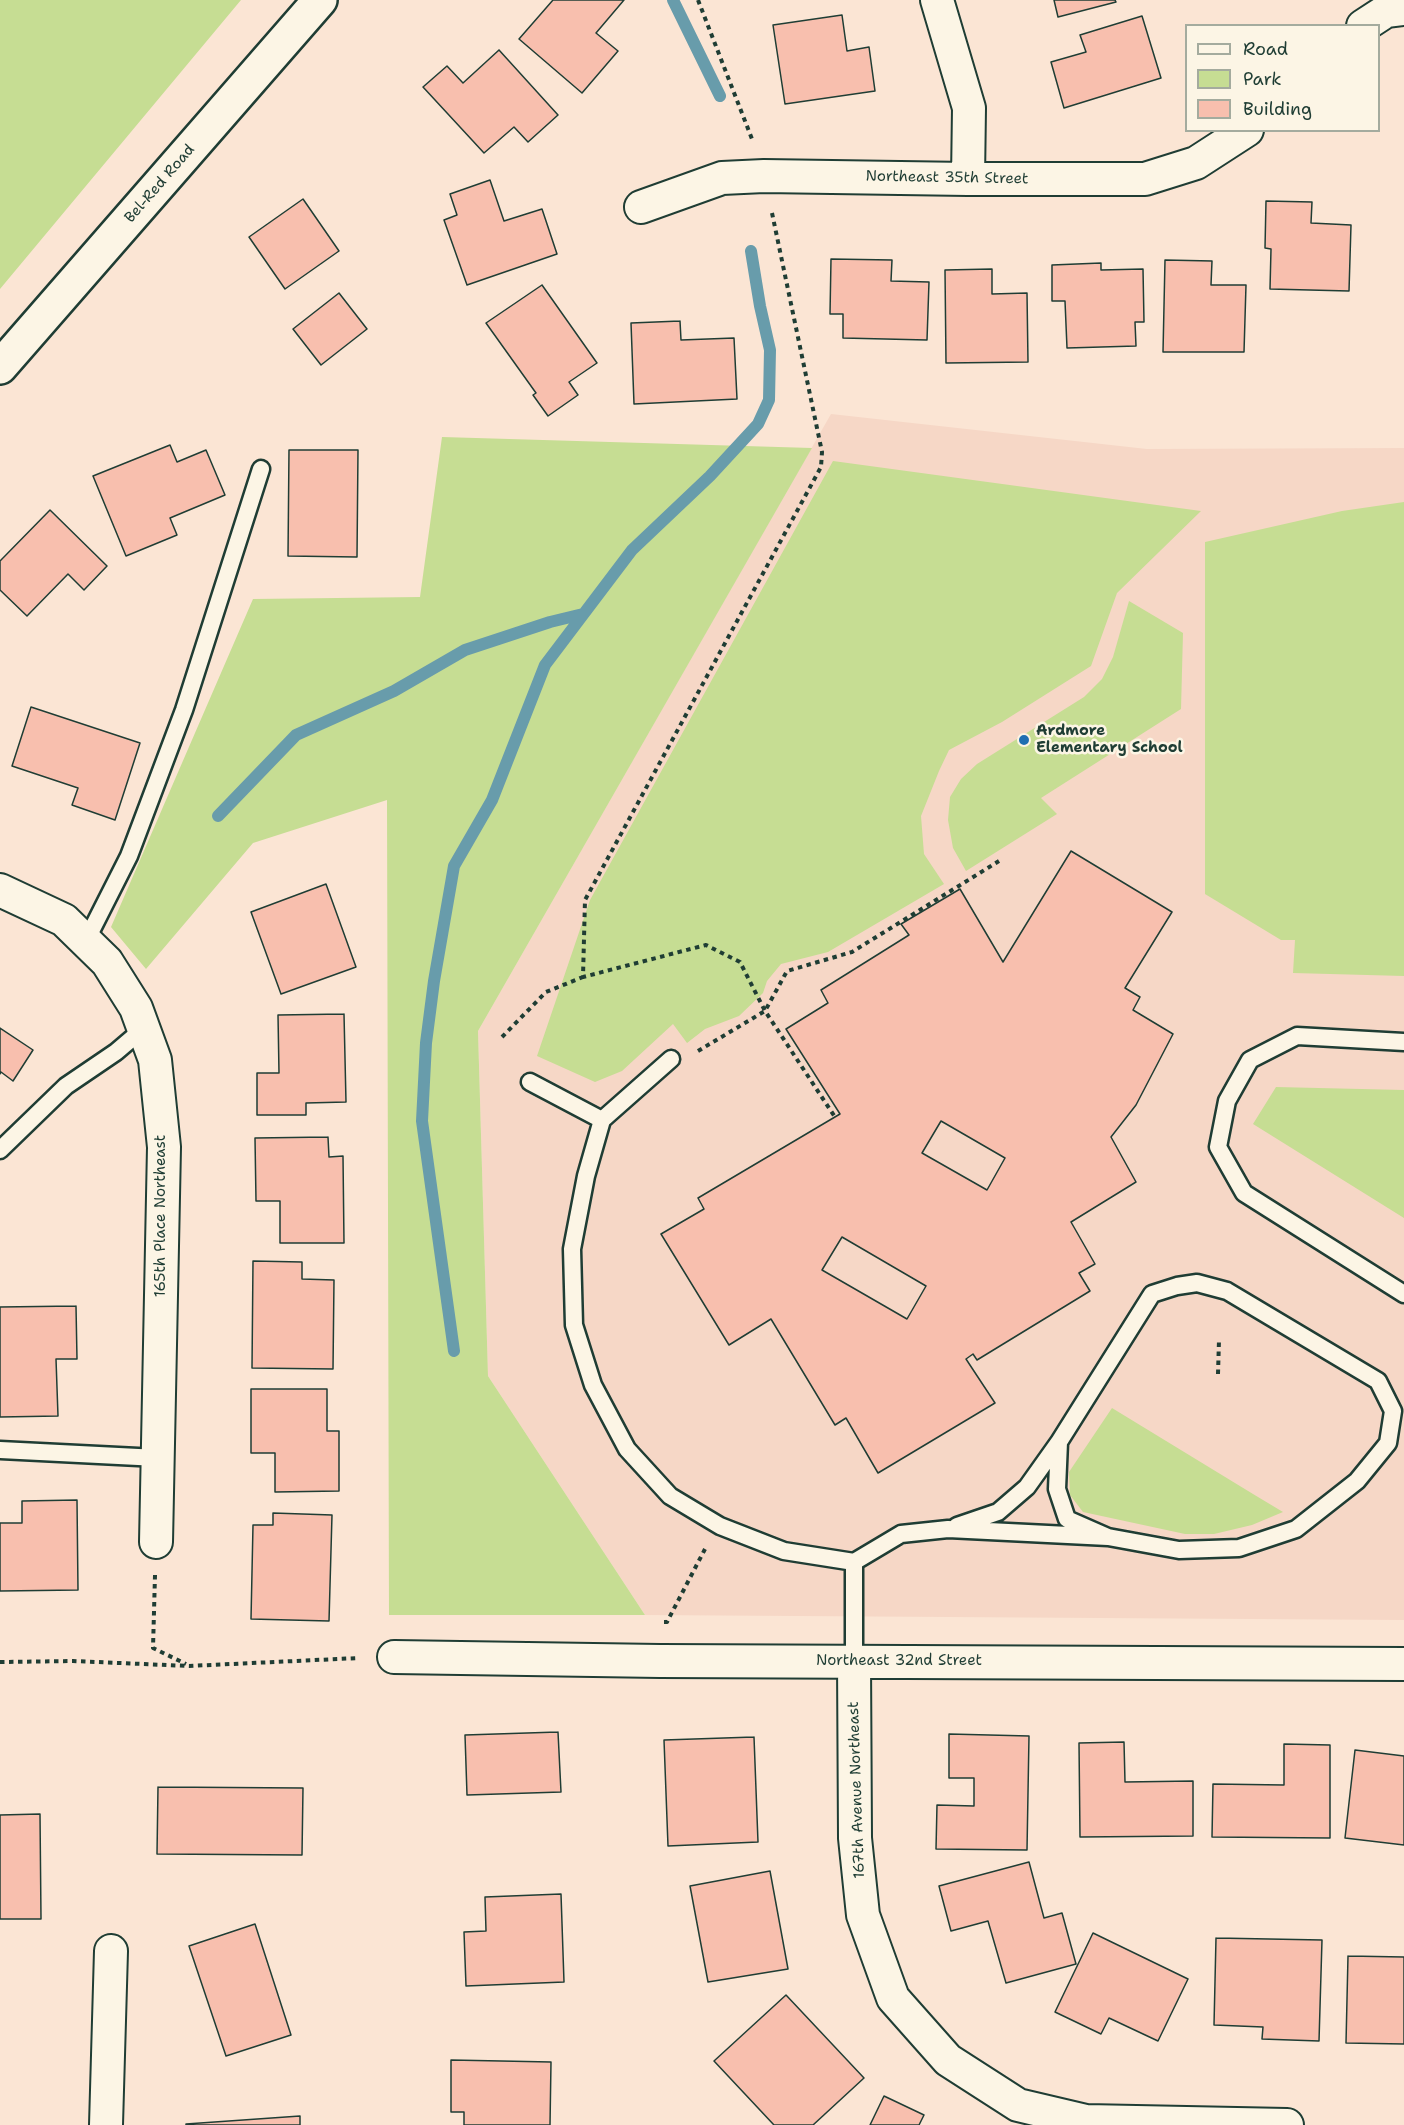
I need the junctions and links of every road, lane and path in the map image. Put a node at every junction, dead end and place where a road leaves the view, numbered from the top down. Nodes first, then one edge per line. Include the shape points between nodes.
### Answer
1 (320, 0) edge
2 (698, 0) edge
3 (937, 0) edge
4 (1244, 132) edge
5 (764, 176) junction
6 (968, 179) junction
7 (640, 207) dead end
8 (0, 367) edge
9 (261, 469) dead end
10 (999, 861) dead end
11 (0, 890) edge
12 (86, 941) junction
13 (583, 977) junction
14 (765, 1011) junction
15 (143, 1029) junction
16 (502, 1037) dead end
17 (1404, 1042) edge
18 (672, 1059) joint
19 (530, 1082) dead end
20 (835, 1117) dead end
21 (602, 1120) junction
22 (0, 1150) edge
23 (1404, 1294) edge
24 (1219, 1340) dead end
25 (1218, 1374) dead end
26 (1059, 1442) junction
27 (0, 1450) edge
28 (158, 1458) junction
29 (948, 1529) junction
30 (1108, 1537) junction
31 (156, 1542) joint
32 (707, 1546) dead end
33 (854, 1562) junction
34 (680, 1595) dead end
35 (393, 1657) dead end
36 (356, 1659) dead end
37 (854, 1661) junction
38 (0, 1662) edge
39 (1404, 1664) edge
40 (189, 1666) junction
41 (111, 1951) dead end
42 (1086, 2123) edge
43 (106, 2125) edge
44 (1287, 2125) edge

1 - 8 main road, Bel-Red Road
2 - 5 path
3 - 6 street via 969,108
4 - 6 street, Northeast 35th Street via 1196,163 1145,179
5 - 6 street, Northeast 35th Street
5 - 7 street, Northeast 35th Street via 722,178
5 - 13 path via 822,452 821,467 585,900
9 - 12 lane via 184,711 129,856
10 - 14 path via 852,952 787,971
11 - 12 street, 165th Place Northeast via 64,920
12 - 15 street, 165th Place Northeast via 107,962 136,1008
13 - 14 path via 706,945 740,962
13 - 16 path via 546,992
14 - 18 path via 692,1055
14 - 20 path
15 - 22 lane via 116,1053 66,1086
15 - 28 street, 165th Place Northeast via 155,1060 164,1147
17 - 23 lane via 1297,1036 1250,1060 1227,1101 1218,1147 1244,1193
18 - 21 lane
19 - 21 lane
21 - 33 lane via 586,1176 573,1249 574,1325 593,1385 627,1449 670,1496 720,1526 784,1551
24 - 25 path
26 - 29 lane via 1027,1487 998,1512
26 - 30 lane via 1057,1489 1067,1519
26 - 30 lane via 1152,1294 1197,1283 1227,1291 1378,1381 1393,1411 1388,1443 1363,1474 1296,1529 1239,1548 1179,1550
27 - 28 lane
28 - 31 street, 165th Place Northeast
29 - 30 lane
29 - 33 lane via 901,1534
31 - 40 path via 153,1648
32 - 34 path
33 - 37 lane
35 - 37 street, Northeast 32nd Street
36 - 40 path
37 - 39 street, Northeast 32nd Street
37 - 42 street, 167th Avenue Northeast via 855,1838 863,1915 893,1998 958,2067 1018,2105
38 - 40 path
41 - 43 street
42 - 44 street, 167th Avenue Northeast

